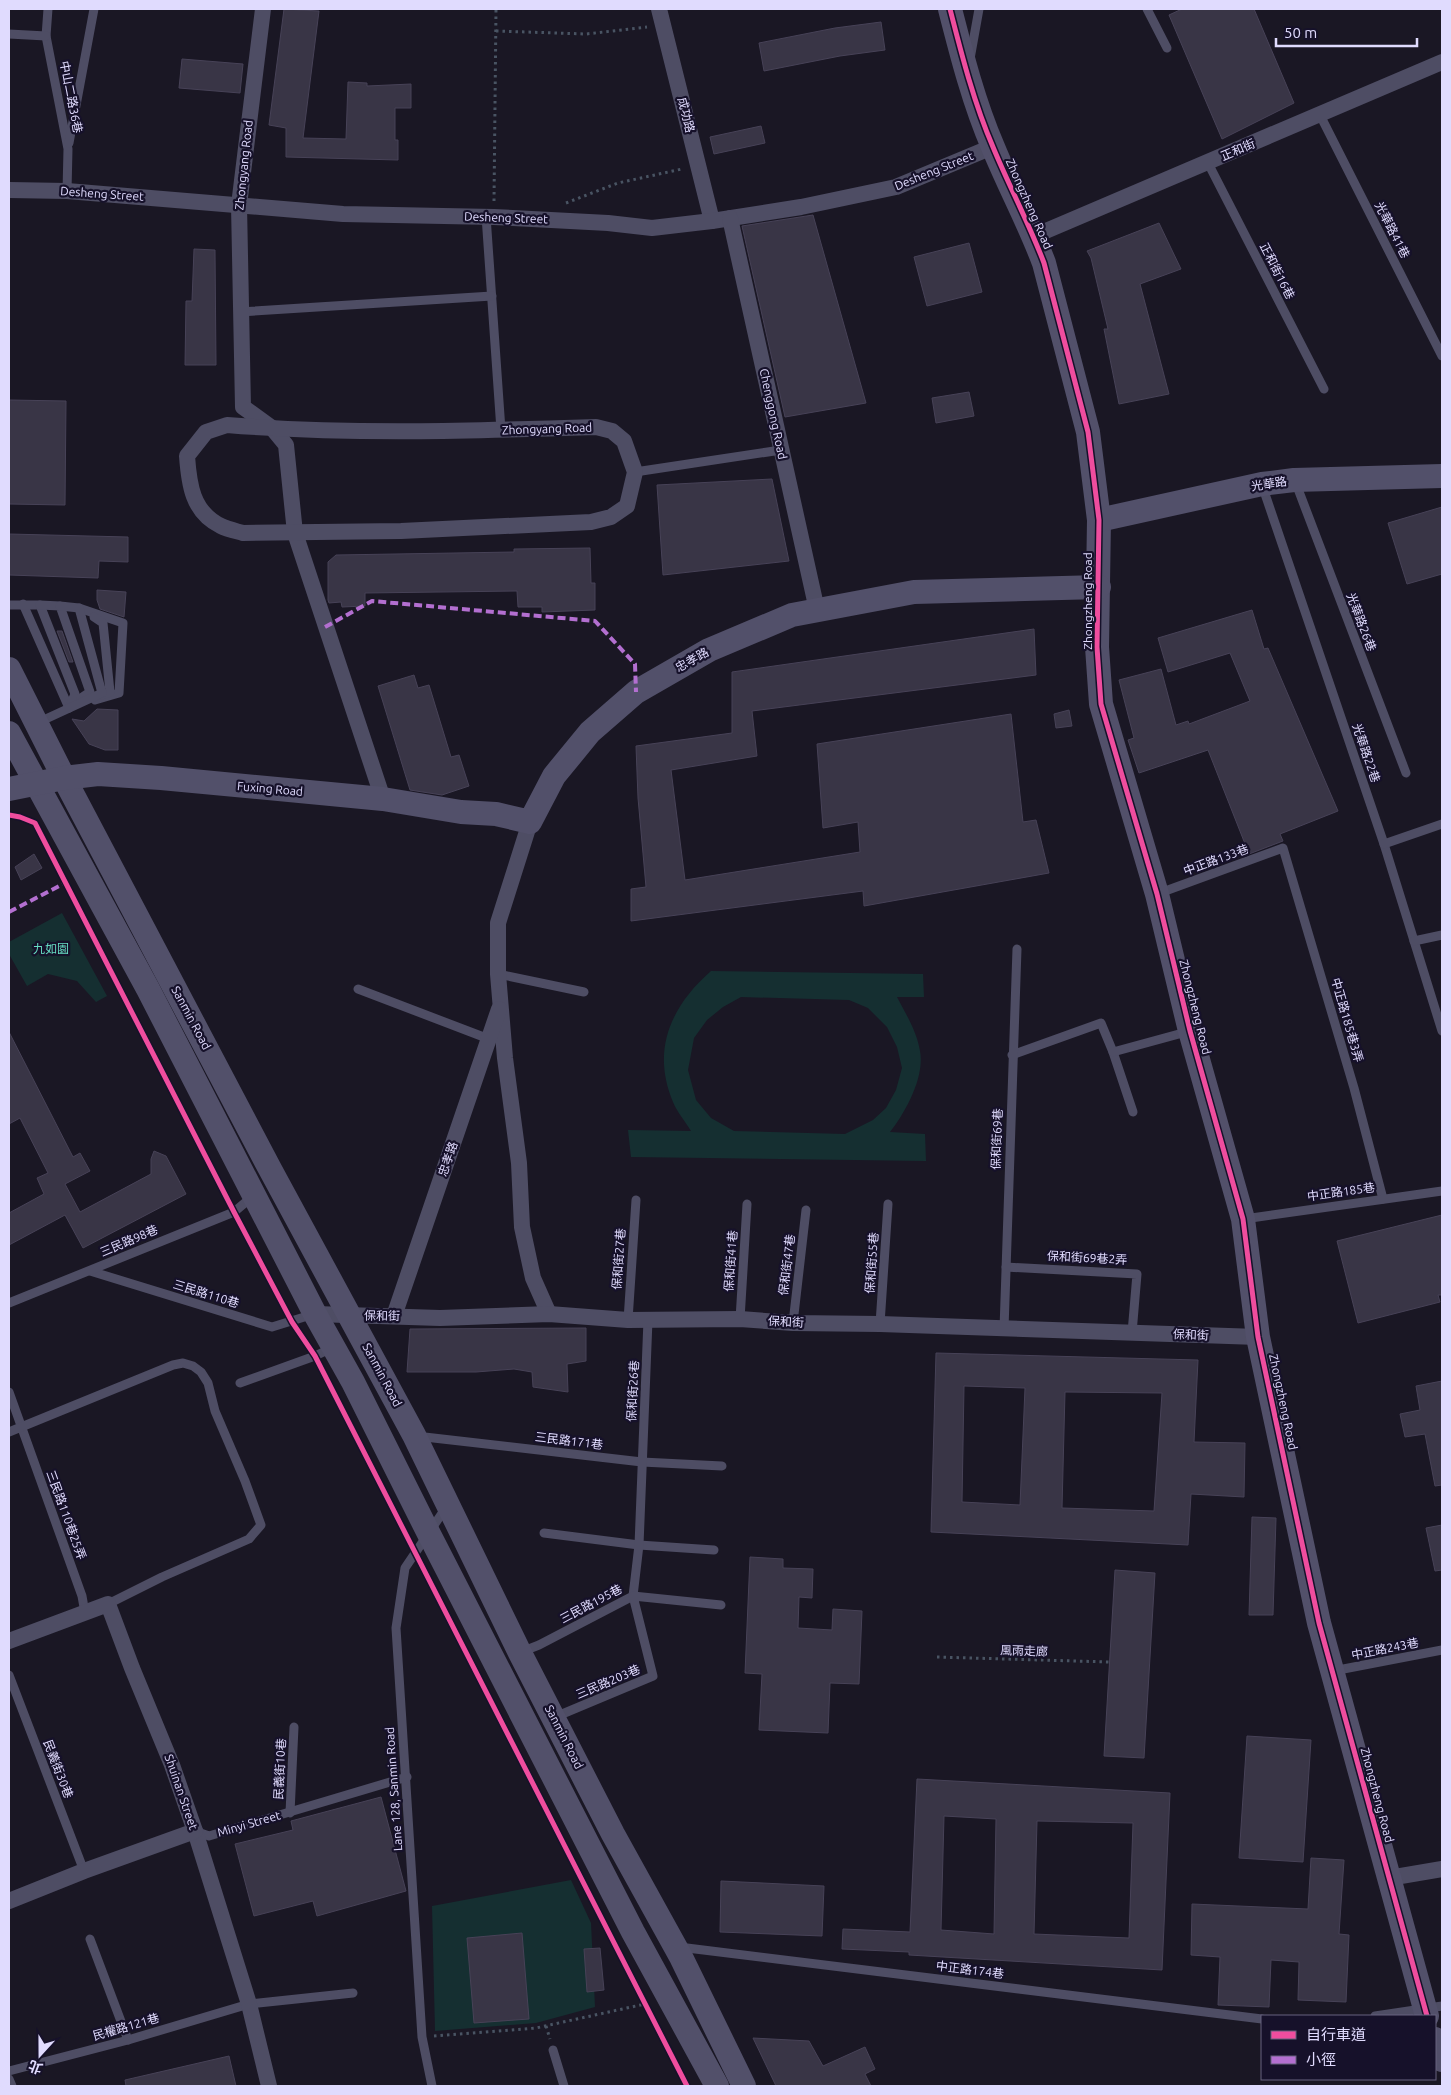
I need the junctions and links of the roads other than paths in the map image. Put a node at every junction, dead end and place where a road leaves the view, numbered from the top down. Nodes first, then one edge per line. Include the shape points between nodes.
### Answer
1 (48, 9) edge
2 (94, 9) edge
3 (263, 9) edge
4 (659, 9) edge
5 (950, 9) edge
6 (979, 9) edge
7 (1147, 9) edge
8 (9, 34) edge
9 (46, 36) junction
10 (1167, 48) dead end
11 (1442, 62) edge
12 (967, 77) junction
13 (1320, 115) junction
14 (992, 147) junction
15 (68, 148) junction
16 (1208, 163) junction
17 (9, 190) edge
18 (67, 191) junction
19 (239, 205) junction
20 (490, 217) junction
21 (730, 218) junction
22 (712, 221) junction
23 (1034, 236) junction
24 (492, 296) junction
25 (240, 312) junction
26 (1442, 356) edge
27 (1324, 389) dead end
28 (272, 428) junction
29 (502, 430) junction
30 (781, 450) junction
31 (635, 472) junction
32 (1441, 479) edge
33 (1294, 480) junction
34 (1262, 484) junction
35 (1099, 520) junction
36 (295, 533) junction
37 (1099, 587) junction
38 (23, 604) junction
39 (9, 605) edge
40 (40, 605) junction
41 (60, 606) junction
42 (79, 608) junction
43 (816, 610) junction
44 (9, 669) edge
45 (69, 708) junction
46 (37, 723) junction
47 (9, 733) edge
48 (1406, 773) dead end
49 (64, 778) junction
50 (36, 784) junction
51 (9, 789) edge
52 (383, 799) junction
53 (530, 822) junction
54 (1442, 824) edge
55 (1384, 844) junction
56 (1283, 848) joint
57 (1157, 894) junction
58 (1442, 934) edge
59 (1414, 941) junction
60 (1017, 949) dead end
61 (498, 974) junction
62 (358, 989) dead end
63 (584, 992) dead end
64 (501, 1002) junction
65 (1442, 1030) edge
66 (1190, 1031) junction
67 (489, 1039) junction
68 (1113, 1052) junction
69 (1012, 1055) junction
70 (1133, 1112) dead end
71 (1442, 1191) edge
72 (255, 1194) junction
73 (1383, 1199) junction
74 (636, 1200) dead end
75 (747, 1204) dead end
76 (888, 1204) dead end
77 (806, 1210) dead end
78 (1243, 1219) junction
79 (1006, 1267) junction
80 (90, 1271) junction
81 (9, 1303) edge
82 (315, 1314) junction
83 (549, 1314) junction
84 (350, 1315) junction
85 (394, 1316) junction
86 (740, 1319) junction
87 (628, 1320) junction
88 (648, 1320) junction
89 (793, 1323) junction
90 (880, 1324) junction
91 (1004, 1329) junction
92 (1132, 1333) junction
93 (1258, 1337) junction
94 (334, 1346) junction
95 (240, 1383) dead end
96 (9, 1392) edge
97 (20, 1427) junction
98 (9, 1432) edge
99 (414, 1435) junction
100 (642, 1462) junction
101 (722, 1466) dead end
102 (448, 1504) junction
103 (544, 1533) dead end
104 (429, 1534) junction
105 (639, 1545) junction
106 (714, 1550) dead end
107 (632, 1596) junction
108 (108, 1604) junction
109 (721, 1605) dead end
110 (85, 1613) junction
111 (9, 1641) edge
112 (1442, 1650) edge
113 (520, 1653) junction
114 (1333, 1671) junction
115 (9, 1675) edge
116 (554, 1717) junction
117 (294, 1728) dead end
118 (407, 1777) junction
119 (290, 1812) junction
120 (194, 1831) junction
121 (1442, 1869) edge
122 (84, 1871) junction
123 (1389, 1878) junction
124 (9, 1901) edge
125 (90, 1939) dead end
126 (675, 1946) junction
127 (353, 1993) dead end
128 (249, 2004) junction
129 (1431, 2011) edge
130 (1387, 2015) edge
131 (1261, 2019) edge
132 (128, 2040) junction
133 (1436, 2042) edge
134 (553, 2050) dead end
135 (1442, 2060) edge
136 (9, 2071) edge
137 (9, 2079) edge
138 (12, 2086) edge
139 (270, 2086) edge
140 (432, 2086) edge
141 (564, 2086) edge
142 (717, 2086) edge
143 (744, 2086) edge

1 - 9 lane, 中山二路36巷
2 - 15 lane
3 - 19 street, Zhongyang Road
4 - 22 street, 成功路
5 - 12 street, Zhongzheng Road
6 - 12 lane
7 - 10 lane
8 - 9 lane
9 - 15 lane, 中山二路36巷
11 - 13 street, 正和街
12 - 14 street, Zhongzheng Road
13 - 16 street, 正和街
13 - 26 lane, 光華路41巷
14 - 21 street, Desheng Street via 896,187
14 - 23 street, Zhongzheng Road
15 - 18 lane, 中山二路36巷
16 - 23 street, 正和街
16 - 27 lane, 正和街16巷
17 - 18 street, Desheng Street
18 - 19 street, Desheng Street
19 - 20 street, Desheng Street via 342,214
19 - 25 street, Zhongyang Road
20 - 22 street, Desheng Street via 652,228
20 - 24 lane
21 - 22 street, Desheng Street
21 - 30 street, Chenggong Road
23 - 35 street, Zhongzheng Road via 1088,432
24 - 25 lane
24 - 29 lane
25 - 28 street, Zhongyang Road via 243,407
28 - 29 street, Zhongyang Road
28 - 36 street, Zhongyang Road via 286,445
28 - 36 street, Zhongyang Road via 227,425 206,432 187,456 189,486 202,511 220,526 243,533
29 - 31 street, Zhongyang Road via 596,427 612,431 624,441
30 - 31 lane
30 - 43 street, Chenggong Road
31 - 36 street, Zhongyang Road via 627,506 612,517 591,522
32 - 33 street, 光華路
33 - 34 street, 光華路
33 - 48 lane, 光華路26巷
34 - 35 street, 光華路
34 - 55 lane, 光華路22巷
35 - 37 street, Zhongzheng Road
36 - 52 street, Zhongyang Road
37 - 43 street, 忠孝路 via 914,592
37 - 57 street, Zhongzheng Road via 1097,647 1101,704
38 - 39 lane
38 - 40 lane
38 - 45 lane
40 - 41 lane
40 - 45 lane via 75,694
41 - 42 lane
41 - 45 lane via 90,692
42 - 45 lane via 102,693
42 - 45 lane via 103,623 110,692
42 - 45 lane via 123,623 118,693
43 - 53 street, 忠孝路 via 792,615 709,650 636,692 590,732 554,776
44 - 46 street, Sanmin Road
45 - 46 lane
46 - 49 street, Sanmin Road
47 - 50 street, Sanmin Road
49 - 50 street, Fuxing Road
49 - 52 street, Fuxing Road via 98,774 152,777
49 - 84 street, Sanmin Road
50 - 51 street, Fuxing Road
50 - 72 street, Sanmin Road
52 - 53 street, Fuxing Road via 461,812 496,814
53 - 61 street, 忠孝路 via 498,923
54 - 55 lane
55 - 59 lane, 光華路22巷
56 - 57 lane, 中正路133巷
56 - 73 lane, 中正路185巷3弄 via 1354,1088
57 - 66 street, Zhongzheng Road
58 - 59 lane
59 - 65 lane, 光華路22巷
60 - 69 lane, 保和街69巷
61 - 63 lane
61 - 64 street, 忠孝路
62 - 67 lane
64 - 67 street, 忠孝路
64 - 83 street, 忠孝路 via 519,1163 522,1227 533,1278
66 - 68 lane
66 - 78 street, Zhongzheng Road
67 - 85 street, 忠孝路
68 - 69 lane via 1100,1024
68 - 70 lane
69 - 79 lane, 保和街69巷
71 - 73 lane, 中正路185巷
72 - 80 lane, 三民路98巷 via 234,1212
72 - 82 street, Sanmin Road
73 - 78 lane, 中正路185巷
74 - 87 lane, 保和街27巷
75 - 86 lane, 保和街41巷
76 - 90 lane, 保和街55巷
77 - 89 lane, 保和街47巷
78 - 93 street, Zhongzheng Road
79 - 91 lane, 保和街69巷
79 - 92 lane, 保和街69巷2弄 via 1137,1274
80 - 81 lane, 三民路98巷
80 - 82 lane, 三民路110巷 via 272,1327
82 - 84 street, 保和街
82 - 94 street, Sanmin Road
83 - 85 street, 保和街 via 440,1318
83 - 87 street, 保和街
84 - 85 street, 保和街
84 - 99 street, Sanmin Road
86 - 88 street, 保和街
86 - 89 street, 保和街
87 - 88 street, 保和街
88 - 100 lane, 保和街26巷
89 - 90 street, 保和街
90 - 91 street, 保和街
91 - 92 street, 保和街
92 - 93 street, 保和街
93 - 114 street, Zhongzheng Road via 1319,1623
94 - 95 lane
94 - 104 street, Sanmin Road
96 - 97 lane
97 - 98 lane
97 - 108 lane via 178,1364 193,1366 208,1384 215,1411 261,1525 249,1539
97 - 110 lane, 三民路110巷25弄 via 82,1596
99 - 100 lane, 三民路171巷
99 - 102 street, Sanmin Road
100 - 101 lane, 三民路171巷
100 - 105 lane, 三民路195巷
102 - 104 lane, Lane 128, Sanmin Road
102 - 113 street, Sanmin Road
103 - 105 lane
104 - 118 lane, Lane 128, Sanmin Road via 405,1568 396,1628
104 - 142 street, Sanmin Road via 633,1932
105 - 106 lane
105 - 107 lane, 三民路195巷
107 - 109 lane
107 - 113 lane, 三民路195巷
107 - 116 lane, 三民路203巷 via 653,1676
108 - 110 street
108 - 120 street, Shuinan Street via 172,1765
110 - 111 street
112 - 114 lane, 中正路243巷
113 - 116 street, Sanmin Road
114 - 123 street, Zhongzheng Road
115 - 122 lane, 民義街30巷
116 - 126 street, Sanmin Road
117 - 119 lane, 民義街10巷
118 - 119 lane, Minyi Street
118 - 140 lane, Lane 128, Sanmin Road via 422,2037
119 - 120 lane, Minyi Street via 209,1836
120 - 122 street, Minyi Street
120 - 128 street, Shuinan Street
121 - 123 street
122 - 124 street, Minyi Street
123 - 129 street, Zhongzheng Road
125 - 132 lane
126 - 131 lane, 中正路174巷
126 - 143 street, Sanmin Road
127 - 128 lane, 民權路121巷
128 - 132 lane, 民權路121巷
128 - 139 street, Shuinan Street
129 - 130 lane
132 - 136 lane, 民權路121巷
133 - 135 street
134 - 141 lane
137 - 138 lane

